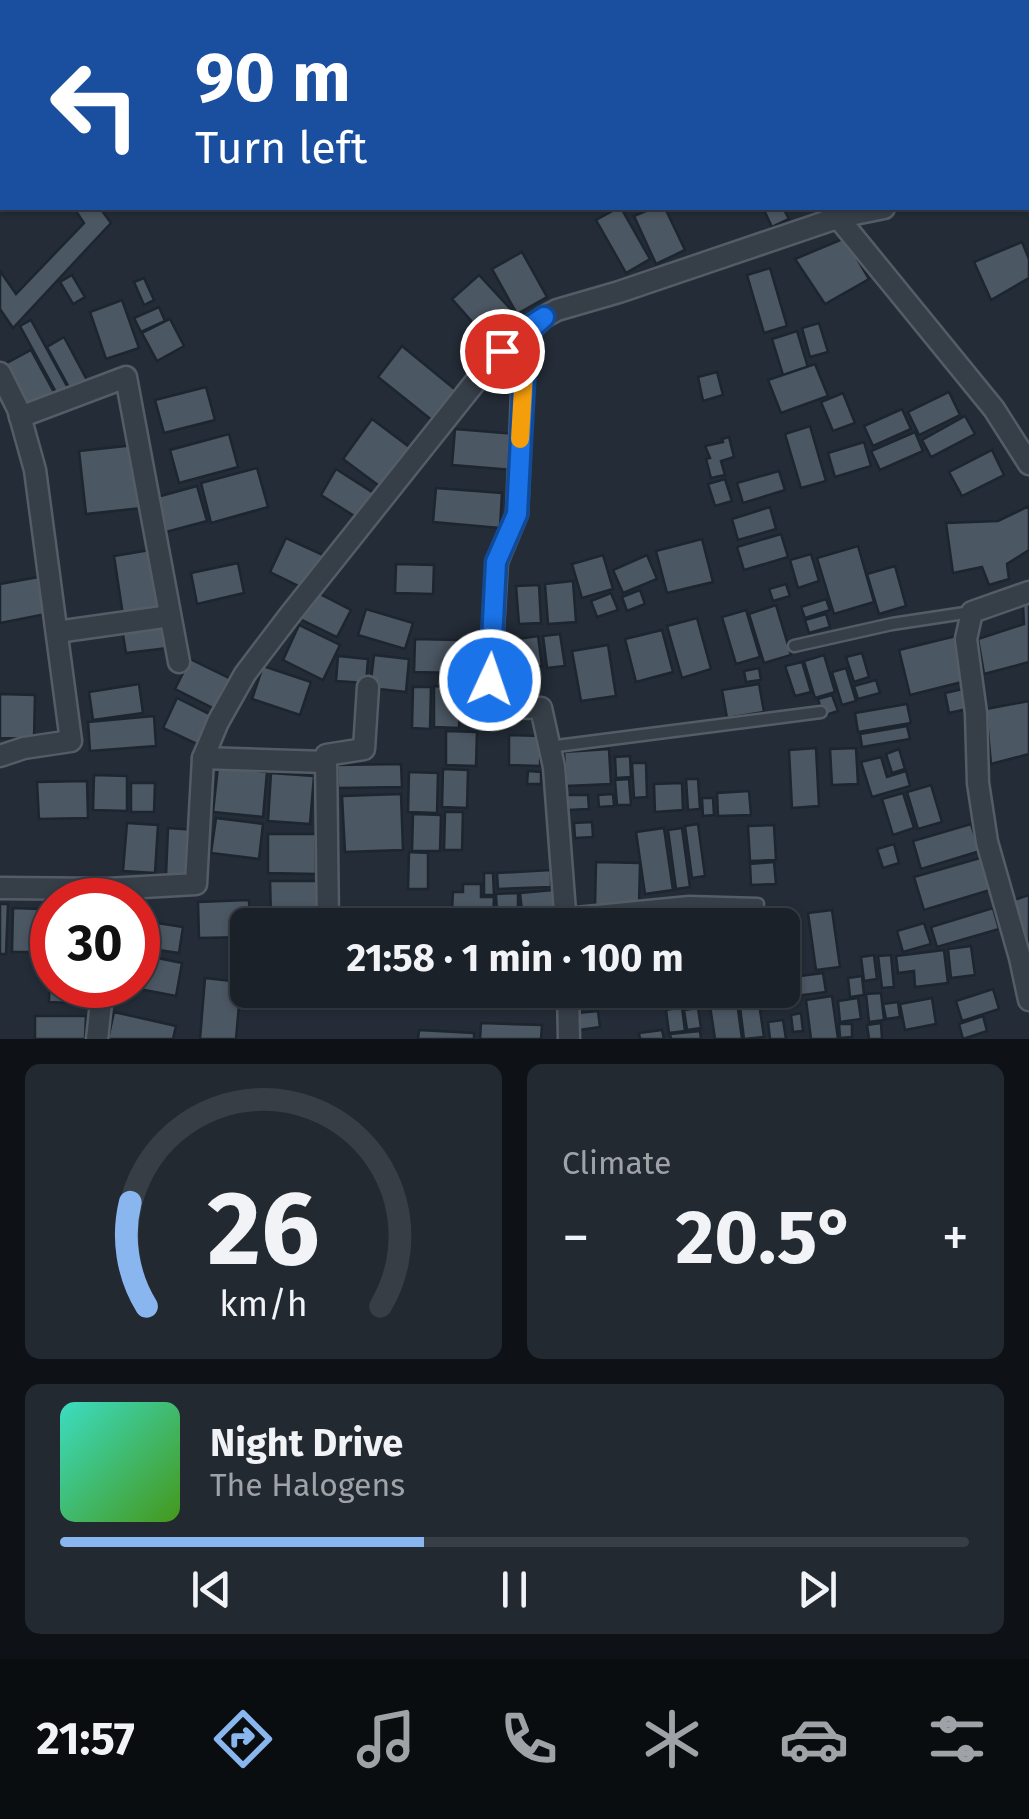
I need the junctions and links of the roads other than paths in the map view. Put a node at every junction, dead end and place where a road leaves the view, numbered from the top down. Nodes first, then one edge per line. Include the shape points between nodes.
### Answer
1 (859, 210) edge
2 (834, 212) edge
3 (544, 317) junction
4 (0, 373) edge
5 (20, 417) junction
6 (1029, 464) edge
7 (1029, 592) edge
8 (972, 612) junction
9 (170, 616) junction
10 (57, 632) junction
11 (794, 646) dead end
12 (178, 662) dead end
13 (368, 686) dead end
14 (820, 712) dead end
15 (549, 746) junction
16 (0, 756) edge
17 (203, 758) junction
18 (326, 762) junction
19 (0, 888) edge
20 (160, 888) edge
21 (30, 890) edge
22 (758, 904) dead end
23 (328, 908) edge
24 (564, 908) edge
25 (648, 908) edge
26 (1029, 1000) edge
27 (100, 1008) edge
28 (568, 1008) edge
29 (97, 1039) edge
30 (569, 1039) edge

1 - 2 street
2 - 3 street
2 - 6 street via 994,410
3 - 15 street via 526,344 517,514 496,562 490,680 498,707 541,708
3 - 17 street via 513,337 289,616 245,674
4 - 5 street
5 - 9 street via 126,377
5 - 10 street via 35,470
7 - 8 street
8 - 11 lane
8 - 26 street via 966,639 978,783
9 - 10 street
9 - 12 street
10 - 16 street via 72,742
13 - 18 street via 364,750 326,754
14 - 15 lane
15 - 24 street
17 - 18 street
17 - 20 street via 196,884
18 - 23 street
19 - 21 street
22 - 25 lane
27 - 29 street
28 - 30 street

